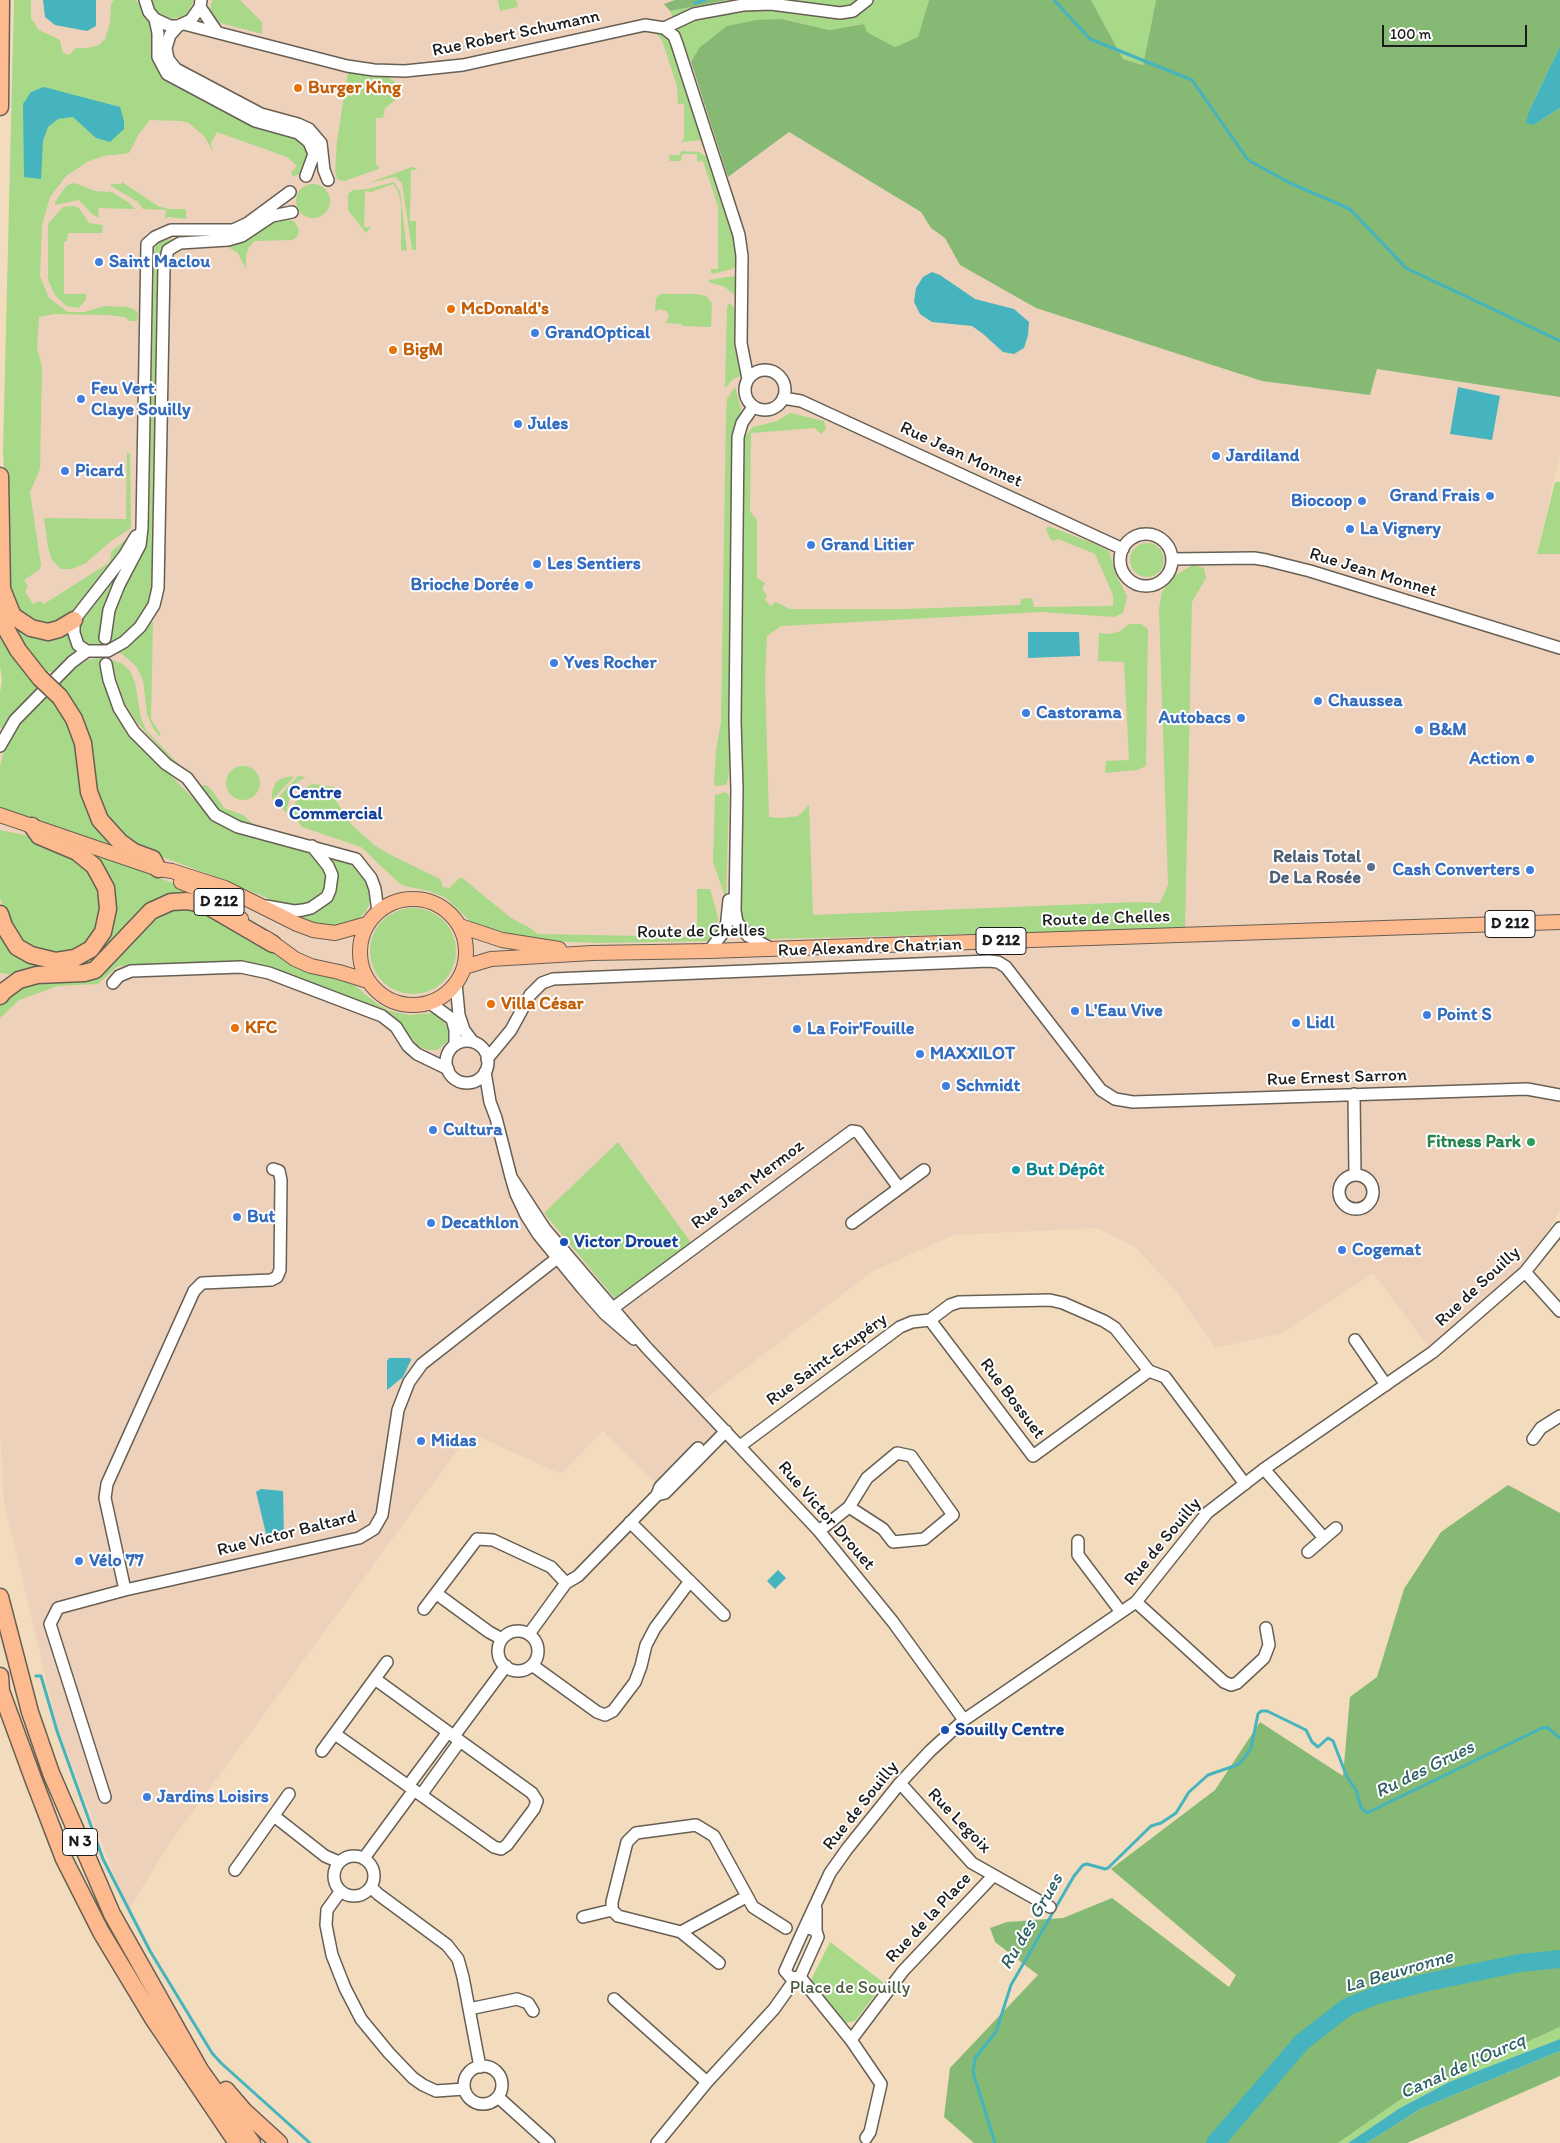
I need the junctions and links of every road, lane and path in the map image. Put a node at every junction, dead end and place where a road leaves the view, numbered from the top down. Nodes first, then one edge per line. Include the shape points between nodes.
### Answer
1 (1, 0) edge
2 (145, 0) edge
3 (867, 0) edge
4 (200, 4) edge
5 (155, 19) junction
6 (181, 24) junction
7 (664, 28) junction
8 (217, 32) junction
9 (0, 107) edge
10 (306, 176) dead end
11 (328, 180) dead end
12 (290, 192) dead end
13 (292, 212) dead end
14 (743, 354) junction
15 (764, 370) junction
16 (748, 379) junction
17 (783, 398) junction
18 (753, 407) junction
19 (0, 476) edge
20 (142, 528) junction
21 (1123, 548) junction
22 (1172, 559) junction
23 (1, 592) edge
24 (0, 606) edge
25 (74, 620) junction
26 (105, 638) dead end
27 (1560, 648) edge
28 (87, 652) junction
29 (106, 664) dead end
30 (735, 721) junction
31 (0, 746) edge
32 (6, 817) edge
33 (32, 826) junction
34 (312, 846) junction
35 (158, 870) junction
36 (264, 906) junction
37 (378, 912) junction
38 (0, 914) edge
39 (1560, 922) edge
40 (367, 924) junction
41 (460, 926) junction
42 (273, 944) junction
43 (772, 949) junction
44 (709, 951) junction
45 (592, 953) junction
46 (464, 967) junction
47 (368, 981) junction
48 (113, 983) dead end
49 (456, 983) junction
50 (0, 996) edge
51 (430, 1003) junction
52 (503, 1039) junction
53 (477, 1044) junction
54 (452, 1048) junction
55 (426, 1058) junction
56 (487, 1059) junction
57 (448, 1069) junction
58 (485, 1072) junction
59 (471, 1082) junction
60 (1354, 1094) junction
61 (1560, 1095) edge
62 (1115, 1099) joint
63 (490, 1102) junction
64 (273, 1169) dead end
65 (924, 1170) dead end
66 (1356, 1175) dead end
67 (899, 1188) junction
68 (852, 1222) dead end
69 (1560, 1228) edge
70 (561, 1255) junction
71 (1525, 1272) junction
72 (610, 1311) junction
73 (1560, 1311) edge
74 (930, 1320) junction
75 (1355, 1340) dead end
76 (1149, 1371) junction
77 (1386, 1385) junction
78 (1560, 1416) edge
79 (723, 1428) junction
80 (1533, 1438) dead end
81 (740, 1446) junction
82 (1264, 1469) junction
83 (1246, 1484) junction
84 (849, 1507) junction
85 (630, 1522) junction
86 (1336, 1528) dead end
87 (819, 1531) junction
88 (1324, 1538) junction
89 (1078, 1541) dead end
90 (1308, 1552) dead end
91 (690, 1581) junction
92 (566, 1583) junction
93 (125, 1590) junction
94 (437, 1594) junction
95 (0, 1597) edge
96 (1136, 1602) junction
97 (424, 1609) dead end
98 (1121, 1612) junction
99 (724, 1615) dead end
100 (1266, 1628) dead end
101 (529, 1634) junction
102 (502, 1639) junction
103 (387, 1662) dead end
104 (532, 1664) junction
105 (506, 1666) junction
106 (375, 1679) junction
107 (0, 1686) edge
108 (964, 1720) junction
109 (335, 1734) junction
110 (454, 1736) junction
111 (322, 1751) dead end
112 (900, 1783) junction
113 (415, 1790) junction
114 (289, 1794) dead end
115 (105, 1797) dead end
116 (274, 1816) junction
117 (364, 1858) junction
118 (339, 1862) junction
119 (235, 1870) dead end
120 (993, 1876) junction
121 (371, 1887) junction
122 (340, 1892) junction
123 (746, 1896) junction
124 (816, 1905) junction
125 (1050, 1907) dead end
126 (612, 1910) junction
127 (583, 1918) dead end
128 (816, 1931) junction
129 (681, 1932) junction
130 (802, 1933) junction
131 (719, 1963) dead end
132 (785, 1971) junction
133 (798, 1977) junction
134 (614, 1999) dead end
135 (781, 1999) junction
136 (469, 2009) junction
137 (533, 2011) dead end
138 (851, 2040) junction
139 (480, 2067) junction
140 (200, 2070) junction
141 (707, 2082) junction
142 (464, 2089) junction
143 (498, 2098) junction
144 (866, 2138) dead end
145 (237, 2143) edge
146 (252, 2143) edge
147 (279, 2143) edge
148 (548, 2143) edge
149 (657, 2143) edge

1 - 9 highway
2 - 5 street
3 - 7 street via 853,11 840,13 771,4 743,5 694,14
4 - 6 street via 196,14
4 - 8 street
5 - 6 street, Rue Robert Schumann via 162,24
5 - 10 street via 158,58 167,74 255,121 298,133 309,142 314,154
6 - 8 street, Rue Robert Schumann
6 - 11 street via 170,35 166,48 168,59 176,69 261,114 309,129 320,143
7 - 8 street, Rue Robert Schumann via 645,25 463,65 405,71 347,66
7 - 14 street via 674,36 677,44 738,235 742,256
12 - 20 street via 234,230 171,230 155,236 147,244
13 - 28 street via 272,216 242,236 180,243 168,250 164,267 158,588 154,605 140,627 124,642 108,652
14 - 15 street
14 - 16 street
15 - 16 street
15 - 17 street via 777,374 781,379 785,391
16 - 18 street via 744,391
17 - 18 street via 770,410
17 - 21 street, Rue Jean Monnet via 801,401
18 - 30 street via 738,437
19 - 23 highway
20 - 25 street
20 - 26 street via 140,545 109,610
21 - 22 street via 1134,537 1149,534 1162,540
21 - 22 street via 1120,565 1123,573 1141,586 1154,585 1164,578
22 - 27 street, Rue Jean Monnet via 1266,560
23 - 25 highway via 12,616 31,628 48,632
24 - 35 highway, bridge via 5,627 18,650 60,697 74,719 83,743 89,792 100,820 120,842 153,859
25 - 28 street via 78,645
28 - 31 street via 62,672 15,720
29 - 34 street via 119,708 134,732 166,764 187,778 215,815 238,827
30 - 43 street via 737,922 748,936
30 - 44 street via 728,912 726,929
32 - 33 main road, D 212
33 - 35 main road, D 212
33 - 38 highway via 39,836 77,852 94,866 106,888 108,910 103,932 91,949 75,958 56,961 31,955 17,947
34 - 36 street via 332,875 327,896 303,910
34 - 37 street via 361,863 371,878
35 - 36 main road, D 212 via 172,871 225,888
35 - 42 main road, D 212 via 222,904
36 - 40 main road, D 212 via 298,924 325,933
37 - 40 main road
37 - 41 main road via 394,902 421,899 447,911
39 - 43 main road, Route de Chelles / D 212
40 - 47 main road via 361,940 360,957
41 - 45 main road, Route de Chelles / D 212 via 502,940
41 - 46 main road via 466,946
42 - 47 main road, D 212 via 311,966
42 - 50 highway via 206,905 171,902 151,911 95,970 18,980
43 - 44 main road, Route de Chelles / D 212
44 - 45 main road, Route de Chelles / D 212
45 - 46 main road, Route de Chelles / D 212 via 491,959
46 - 49 main road
47 - 51 main road via 377,992 395,1002 409,1005
48 - 55 street, Rue Victor Drouet via 130,970 241,967 269,973 382,1016 396,1028 408,1046
49 - 51 main road
49 - 53 street via 464,1030
51 - 54 street via 452,1018 456,1030
52 - 53 street
52 - 56 street, Rue Alexandre Chatrian
52 - 62 street, Rue Alexandre Chatrian via 530,995 542,983 553,979 989,961 1006,967 1101,1090
53 - 54 street via 467,1041
53 - 56 street
54 - 55 street
54 - 57 street via 446,1060
55 - 57 street, Rue Victor Drouet
56 - 58 street, Rue Victor Drouet
57 - 59 street, Rue Victor Drouet via 457,1080
58 - 59 street
58 - 63 street, Rue Victor Drouet
59 - 63 street, Rue Victor Drouet
60 - 61 street, Rue Ernest Sarron via 1527,1089
60 - 62 street, Rue Ernest Sarron via 1133,1102
60 - 66 street
63 - 70 street, Rue Victor Drouet via 511,1177
64 - 93 street via 279,1171 281,1180 280,1270 277,1277 271,1280 202,1283 194,1291 107,1484 105,1498
65 - 67 street
67 - 68 street
67 - 72 street, Rue Jean Mermoz via 858,1132 852,1131
69 - 71 street, Rue de Souilly
70 - 72 street, Rue Victor Drouet
70 - 93 street, Rue Victor Baltard via 422,1364 409,1382 398,1410 382,1515 374,1529 359,1538
71 - 73 street
71 - 77 street, Rue de Souilly via 1433,1352
72 - 79 street, Rue Victor Drouet
74 - 76 street, Rue Saint-Exupéry via 959,1302 1056,1301 1115,1328
74 - 76 street, Rue Bossuet via 1034,1456
74 - 81 street, Rue Saint-Exupéry via 900,1327
75 - 77 street
76 - 83 street, Rue Saint-Exupéry via 1165,1377
77 - 82 street, Rue de Souilly
78 - 80 street via 1541,1428
79 - 81 street, Rue Victor Drouet
79 - 85 street via 660,1487 657,1496
81 - 87 street, Rue Victor Drouet
82 - 83 street, Rue de Souilly
82 - 88 street
83 - 96 street, Rue de Souilly via 1207,1513
84 - 84 street via 867,1478 897,1453 911,1456 953,1515 924,1539 893,1542 883,1529
84 - 87 street
85 - 91 street
85 - 92 street via 578,1576
86 - 88 street
87 - 108 street, Rue Victor Drouet via 893,1622
88 - 90 street
89 - 98 street via 1078,1555
91 - 99 street
91 - 104 street via 655,1628 646,1645 635,1682 613,1711 605,1715 597,1712
92 - 94 street via 551,1567 493,1540 477,1540
92 - 101 street
93 - 115 street, Rue Victor Baltard via 58,1608 50,1624
94 - 97 street
94 - 102 street
95 - 140 highway, N 3 via 30,1712 66,1810 112,1914
96 - 98 street, Rue de Souilly
96 - 100 street via 1231,1685 1264,1658 1269,1646
98 - 108 street, Rue de Souilly
101 - 102 street via 512,1632
101 - 104 street via 538,1648
102 - 105 street via 498,1650
103 - 106 street
104 - 105 street via 522,1670
105 - 110 street
106 - 109 street
106 - 110 street
107 - 145 highway, N 3 via 64,1859 101,1932 154,2020
108 - 112 street, Rue de Souilly
109 - 111 street
109 - 113 street
110 - 113 street
110 - 113 street via 532,1793 537,1801 534,1809 501,1849
112 - 120 street, Rue Legoix via 972,1863
112 - 124 street, Rue de Souilly via 846,1849 830,1873
113 - 117 street
114 - 116 street
116 - 118 street via 325,1856
116 - 119 street
117 - 118 street via 351,1856
117 - 121 street via 370,1862 374,1874
118 - 122 street via 334,1874
120 - 125 street, Rue Legoix
120 - 138 street, Rue de la Place via 903,1971
121 - 122 street via 353,1896
121 - 136 street via 447,1945 458,1959
122 - 142 street via 327,1910 326,1925 332,1955 362,2019 389,2053 423,2085 436,2091
123 - 126 street via 714,1836 696,1826 636,1833 627,1842
123 - 129 street
123 - 130 street via 753,1907 788,1929
124 - 128 street
124 - 130 street, Rue de Souilly
126 - 127 street
126 - 129 street via 618,1916
128 - 130 street via 810,1928
128 - 133 street via 818,1937
129 - 131 street
130 - 132 street, Rue de Souilly
132 - 133 street via 791,1978
132 - 135 street, Rue de Souilly
133 - 135 street
133 - 138 street
134 - 141 street
135 - 141 street
136 - 137 street via 517,1999 528,2003
136 - 139 street
138 - 144 street via 881,2084
139 - 142 street via 469,2072
139 - 143 street via 492,2069 501,2079
140 - 146 highway, N 3
140 - 147 highway via 218,2080 244,2111
141 - 149 street
142 - 143 street via 470,2100 481,2104
143 - 148 street

